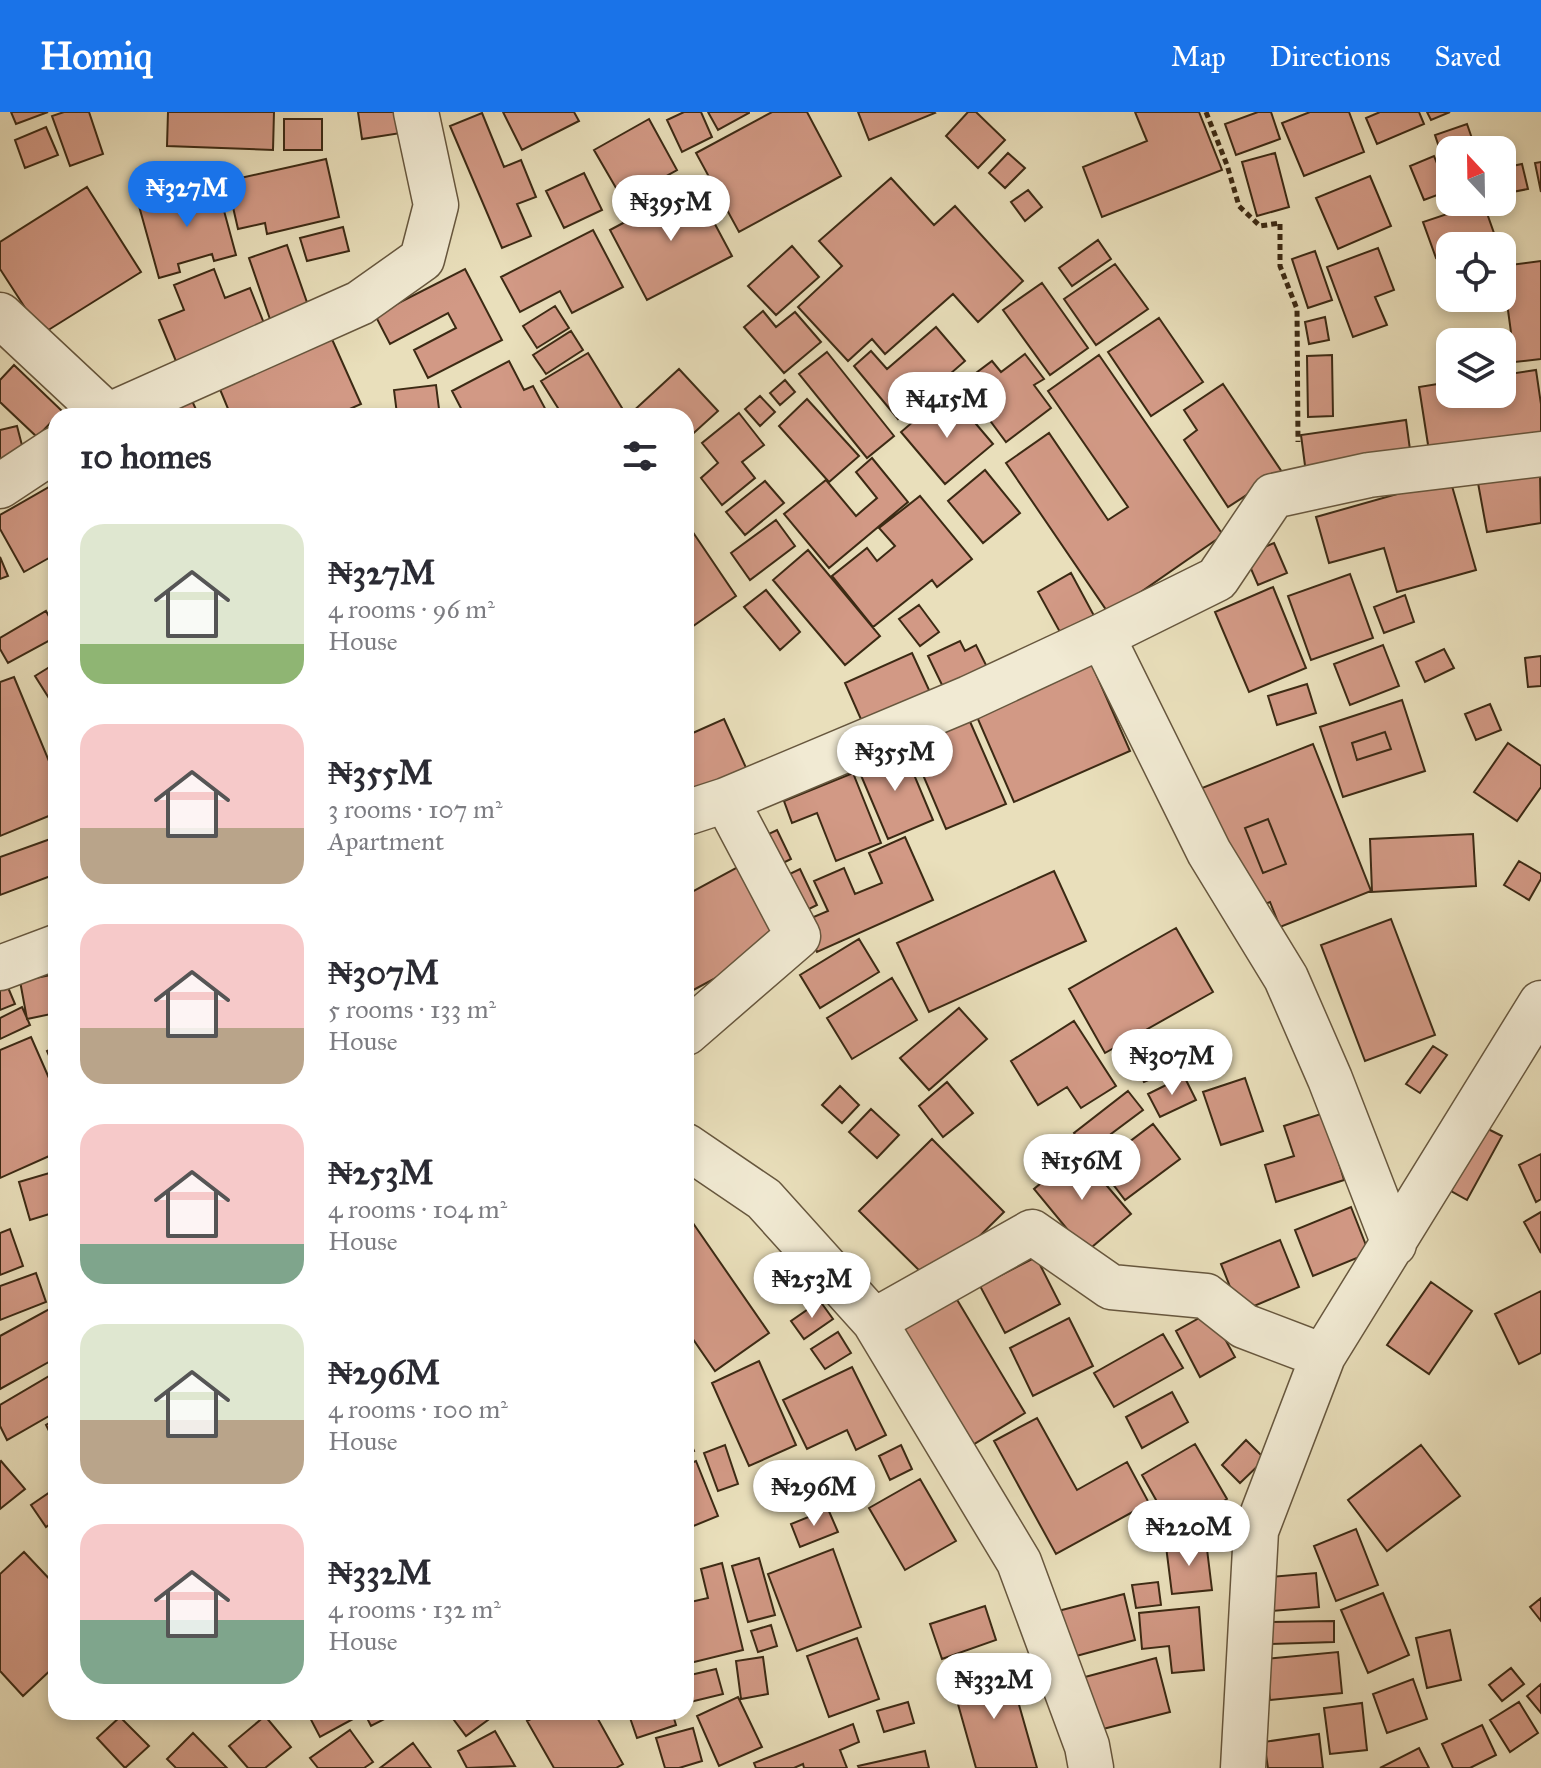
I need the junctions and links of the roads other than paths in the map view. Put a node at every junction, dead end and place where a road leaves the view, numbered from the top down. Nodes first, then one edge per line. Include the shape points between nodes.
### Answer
1 (416, 112) edge
2 (0, 315) edge
3 (99, 408) edge
4 (126, 408) edge
5 (48, 454) edge
6 (1541, 454) edge
7 (0, 486) edge
8 (1102, 636) junction
9 (706, 807) edge
10 (48, 950) edge
11 (0, 968) edge
12 (1541, 1003) edge
13 (694, 1026) edge
14 (694, 1151) edge
15 (1394, 1244) junction
16 (874, 1321) junction
17 (1323, 1356) junction
18 (1091, 1768) edge
19 (1243, 1768) edge

1 - 4 street via 436,205 422,259 360,303
2 - 3 street
5 - 7 street
6 - 8 street via 1369,475 1273,496 1217,579
8 - 9 street via 969,698
8 - 15 street via 1209,852 1286,978
9 - 13 street via 798,936
10 - 11 street
12 - 15 street
14 - 16 street via 764,1199
15 - 17 street
16 - 17 street via 1032,1232 1111,1287 1206,1296 1244,1326
16 - 18 street via 1019,1562
17 - 19 street via 1256,1531

